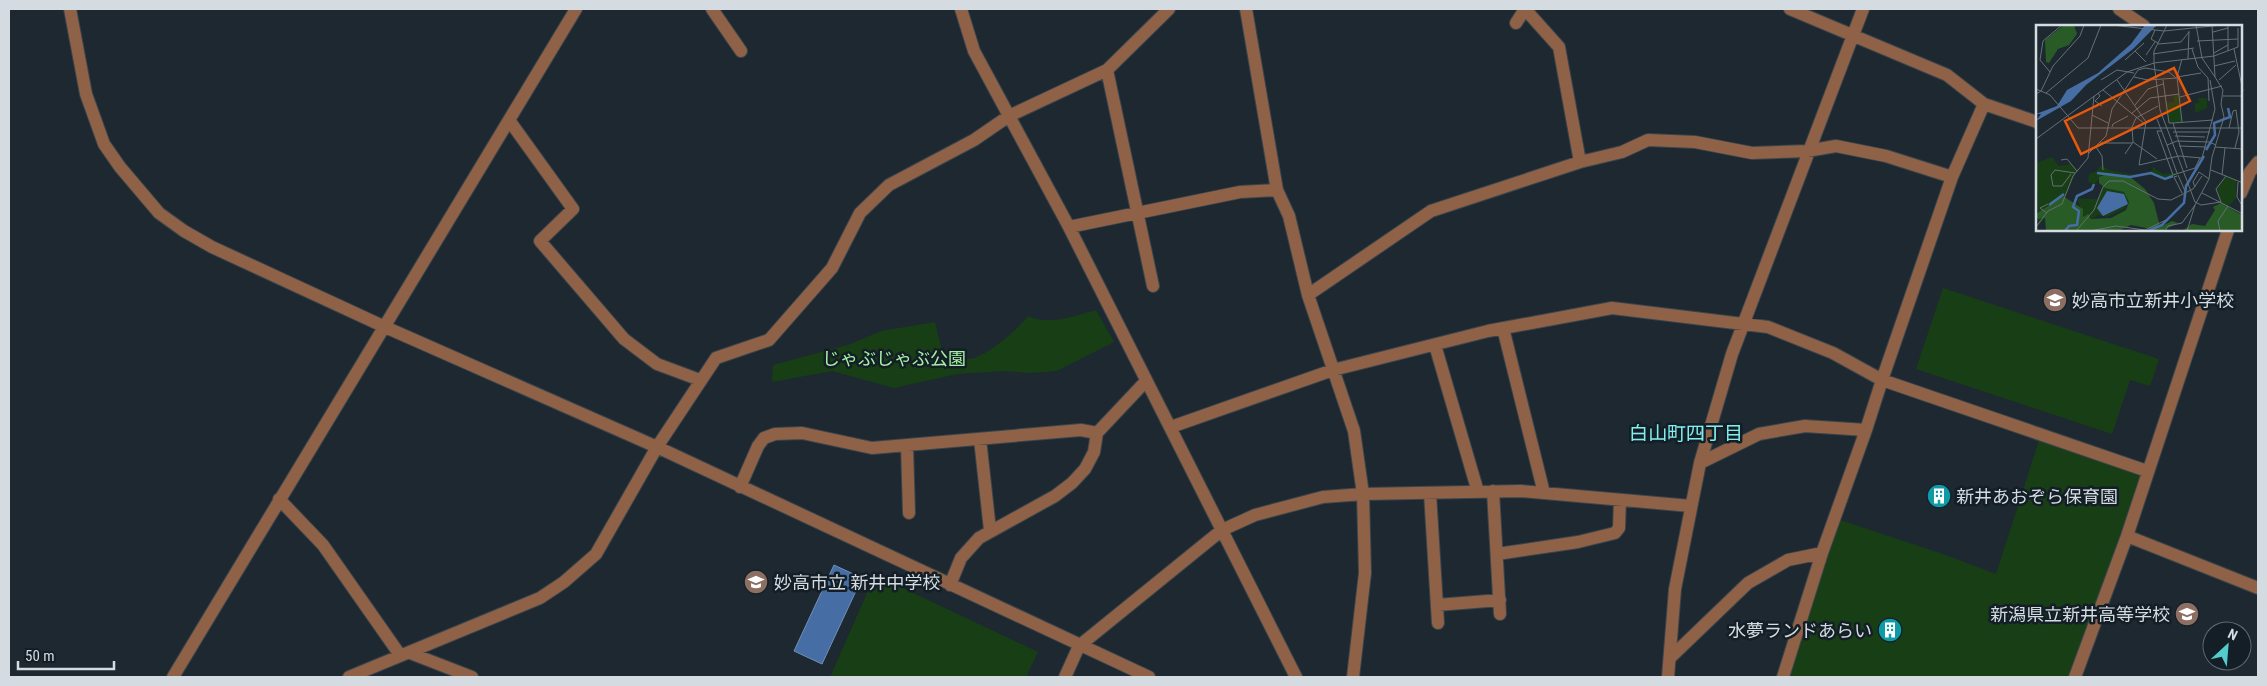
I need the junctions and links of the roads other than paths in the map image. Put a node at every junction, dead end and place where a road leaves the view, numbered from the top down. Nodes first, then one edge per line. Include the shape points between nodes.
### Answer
1 (70, 9) edge
2 (576, 9) edge
3 (712, 9) edge
4 (961, 9) edge
5 (1169, 9) edge
6 (1246, 9) edge
7 (1525, 9) edge
8 (1790, 9) edge
9 (1863, 9) edge
10 (2119, 9) edge
11 (1516, 23) dead end
12 (2143, 25) edge
13 (1852, 36) junction
14 (741, 50) dead end
15 (1107, 70) junction
16 (1984, 104) junction
17 (1009, 116) junction
18 (508, 120) junction
19 (2036, 122) edge
20 (1807, 151) junction
21 (1580, 162) junction
22 (2256, 170) edge
23 (1952, 177) junction
24 (1277, 190) junction
25 (2242, 191) edge
26 (1137, 213) junction
27 (1069, 227) junction
28 (2228, 231) edge
29 (1153, 286) dead end
30 (1308, 295) junction
31 (1744, 323) junction
32 (385, 327) junction
33 (1503, 328) junction
34 (1435, 345) junction
35 (1333, 370) junction
36 (700, 380) junction
37 (1882, 380) junction
38 (1146, 382) junction
39 (1171, 427) junction
40 (1866, 430) junction
41 (1097, 433) junction
42 (980, 439) junction
43 (907, 446) junction
44 (657, 447) junction
45 (1700, 463) junction
46 (2147, 471) junction
47 (740, 487) junction
48 (1494, 491) junction
49 (1430, 492) junction
50 (1478, 492) junction
51 (1544, 493) junction
52 (1363, 494) junction
53 (279, 499) junction
54 (1620, 500) junction
55 (1691, 506) junction
56 (909, 513) dead end
57 (990, 530) junction
58 (1222, 530) junction
59 (2126, 536) junction
60 (1822, 553) junction
61 (1497, 554) junction
62 (950, 585) junction
63 (2258, 588) edge
64 (1500, 600) junction
65 (1437, 605) junction
66 (1500, 614) dead end
67 (1438, 623) dead end
68 (1079, 646) junction
69 (405, 654) junction
70 (1671, 656) junction
71 (173, 677) edge
72 (349, 677) edge
73 (472, 677) edge
74 (1065, 677) edge
75 (1148, 677) edge
76 (1296, 677) edge
77 (1353, 677) edge
78 (1668, 677) edge
79 (1783, 677) edge
80 (2075, 677) edge

1 - 32 street via 86,94 104,144 159,213 212,247
2 - 18 street
3 - 14 street
4 - 17 street via 974,51
5 - 15 street
6 - 24 street
7 - 11 street
7 - 21 street via 1559,47
8 - 13 street
9 - 13 street
10 - 12 street
13 - 16 street via 1947,75
13 - 20 street
15 - 17 street
15 - 26 street
16 - 19 street
16 - 23 street
17 - 27 street
17 - 36 street via 974,140 889,185 860,213 832,268 769,340 716,358
18 - 32 street
18 - 36 street via 573,209 540,241 624,340 657,364
20 - 21 street via 1752,153 1695,142 1648,140 1622,152
20 - 23 street via 1836,146 1886,156
20 - 31 street
21 - 30 street via 1431,211
22 - 25 street
23 - 37 street
24 - 26 street via 1240,192
24 - 30 street via 1289,216
26 - 27 street
26 - 29 street
27 - 38 street
28 - 46 street
30 - 35 street
31 - 33 street via 1612,308
31 - 37 street via 1768,327 1825,350
31 - 45 street
32 - 44 street
32 - 53 street
33 - 34 street
33 - 51 street
34 - 35 street
34 - 50 street
35 - 39 street
35 - 52 street via 1354,431
36 - 44 street
37 - 40 street
37 - 46 street
38 - 39 street
38 - 41 street
39 - 58 street
40 - 45 street via 1805,426 1759,434
40 - 60 street
41 - 42 street via 1081,430
41 - 57 street via 1094,452 1072,484
42 - 43 street
42 - 57 street
43 - 47 street via 872,448 802,433 775,434 764,438 758,446
43 - 56 street
44 - 47 street
44 - 69 street via 596,554 564,582 540,598
45 - 55 street
46 - 59 street
47 - 62 street
48 - 50 street
48 - 51 street
48 - 61 street
49 - 50 street
49 - 52 street
49 - 65 street
51 - 54 street
52 - 58 street via 1323,497 1264,512
52 - 77 street via 1365,573
53 - 69 street via 323,545
53 - 71 street
54 - 55 street
54 - 61 street via 1615,533
55 - 70 street via 1675,590
57 - 62 street via 961,558
58 - 68 street
58 - 76 street
59 - 63 street
59 - 80 street
60 - 70 street via 1788,560 1748,583
60 - 79 street
61 - 64 street
62 - 68 street
64 - 65 street
64 - 66 street
65 - 67 street
68 - 74 street
68 - 75 street
69 - 72 street
69 - 73 street
70 - 78 street

